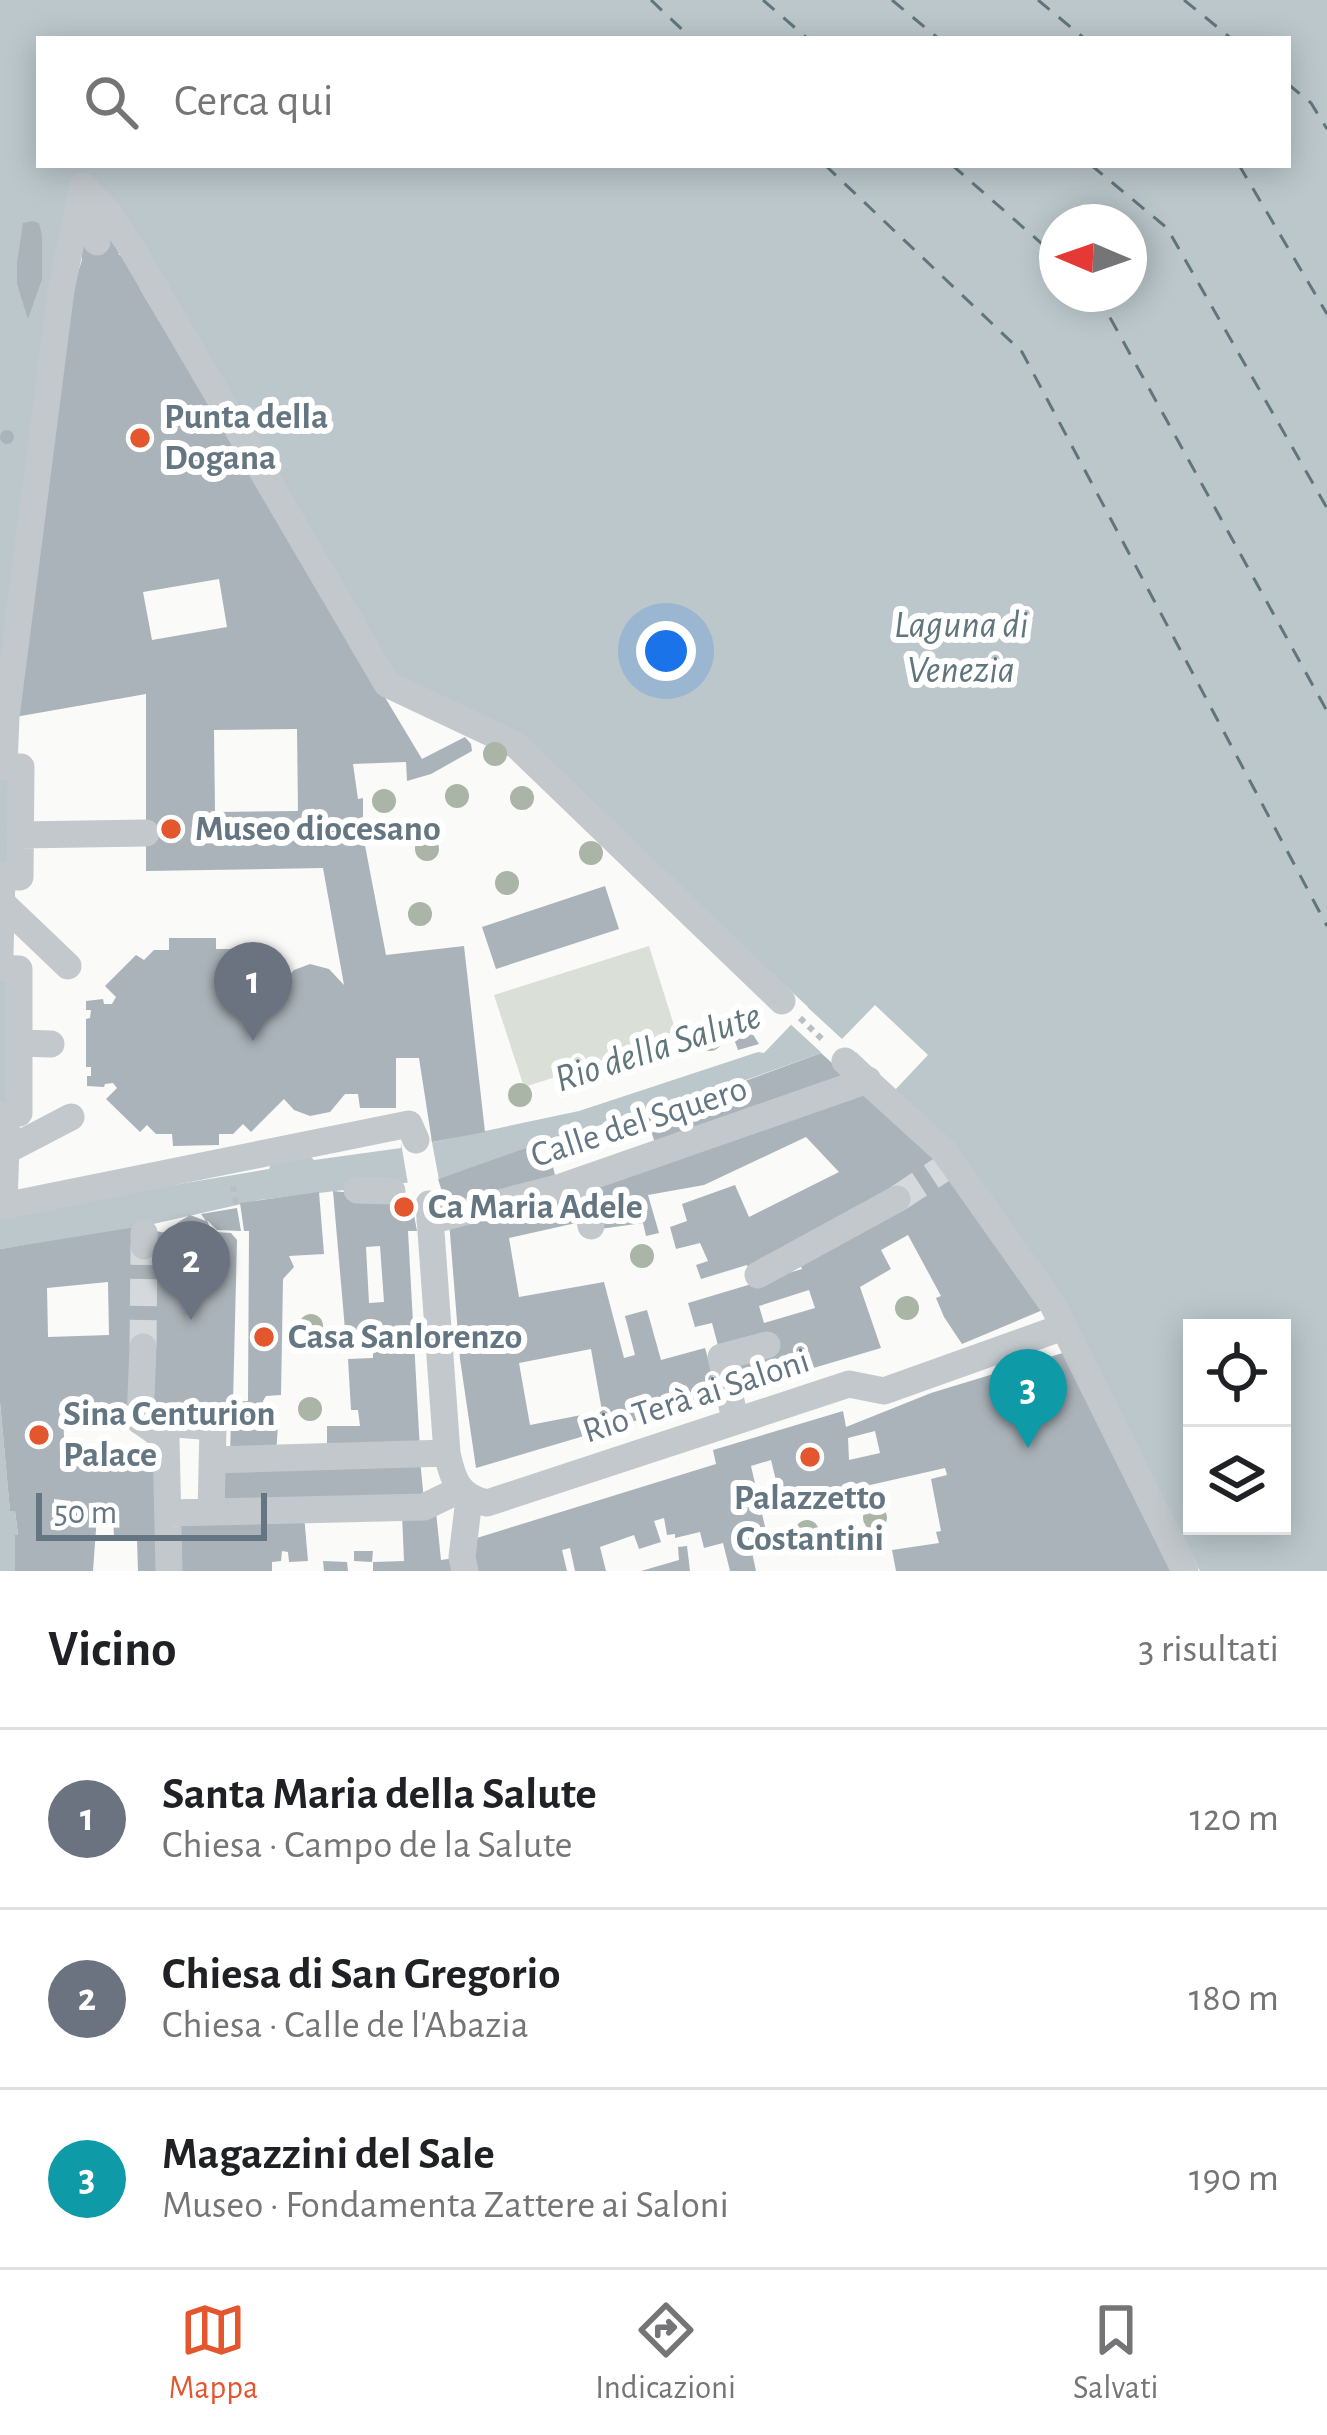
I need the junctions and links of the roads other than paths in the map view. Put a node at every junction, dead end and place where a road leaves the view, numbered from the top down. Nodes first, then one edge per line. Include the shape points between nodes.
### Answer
1 (146, 833) dead end
2 (20, 835) junction
3 (1, 902) edge
4 (0, 954) edge
5 (68, 966) dead end
6 (0, 968) edge
7 (791, 1010) road end
8 (19, 1043) junction
9 (51, 1044) dead end
10 (837, 1053) road end
11 (868, 1080) junction
12 (71, 1117) dead end
13 (416, 1140) dead end
14 (3, 1152) edge
15 (583, 1180) junction
16 (357, 1190) dead end
17 (417, 1199) junction
18 (897, 1199) tunnel mouth
19 (592, 1226) dead end
20 (758, 1275) dead end
21 (1063, 1327) junction
22 (767, 1345) dead end
23 (143, 1347) tunnel mouth
24 (735, 1419) junction
25 (140, 1421) junction
26 (447, 1454) junction
27 (213, 1460) junction
28 (472, 1498) junction
29 (212, 1512) junction
30 (168, 1514) junction
31 (463, 1564) edge
32 (169, 1571) edge
33 (1185, 1571) edge

1 - 2 street
2 - 3 street via 20,877 2,876
2 - 7 street via 21,767 4,767 6,717 101,239 387,684 516,745
3 - 4 street
3 - 5 street
6 - 8 street via 19,969
8 - 9 street
8 - 14 street via 19,1113 8,1114
10 - 11 street
11 - 15 street, Calle del Squero
11 - 21 street via 948,1166
12 - 14 street
13 - 14 street via 410,1124 233,1184 132,1183 4,1206
15 - 17 street, Calle del Squero
15 - 19 street
16 - 17 street, Calle del Squero
17 - 26 street
18 - 20 street
21 - 24 street, Rio Terà ai Saloni via 884,1391 849,1384
21 - 33 street
22 - 24 street via 721,1357
23 - 25 street
24 - 28 street, Rio Terà ai Saloni
25 - 27 street via 213,1427
25 - 30 street via 166,1439
26 - 27 street
26 - 28 street
27 - 29 street
28 - 29 street, Rio Terà ai Saloni via 424,1507
28 - 31 street
29 - 30 street
30 - 32 street

